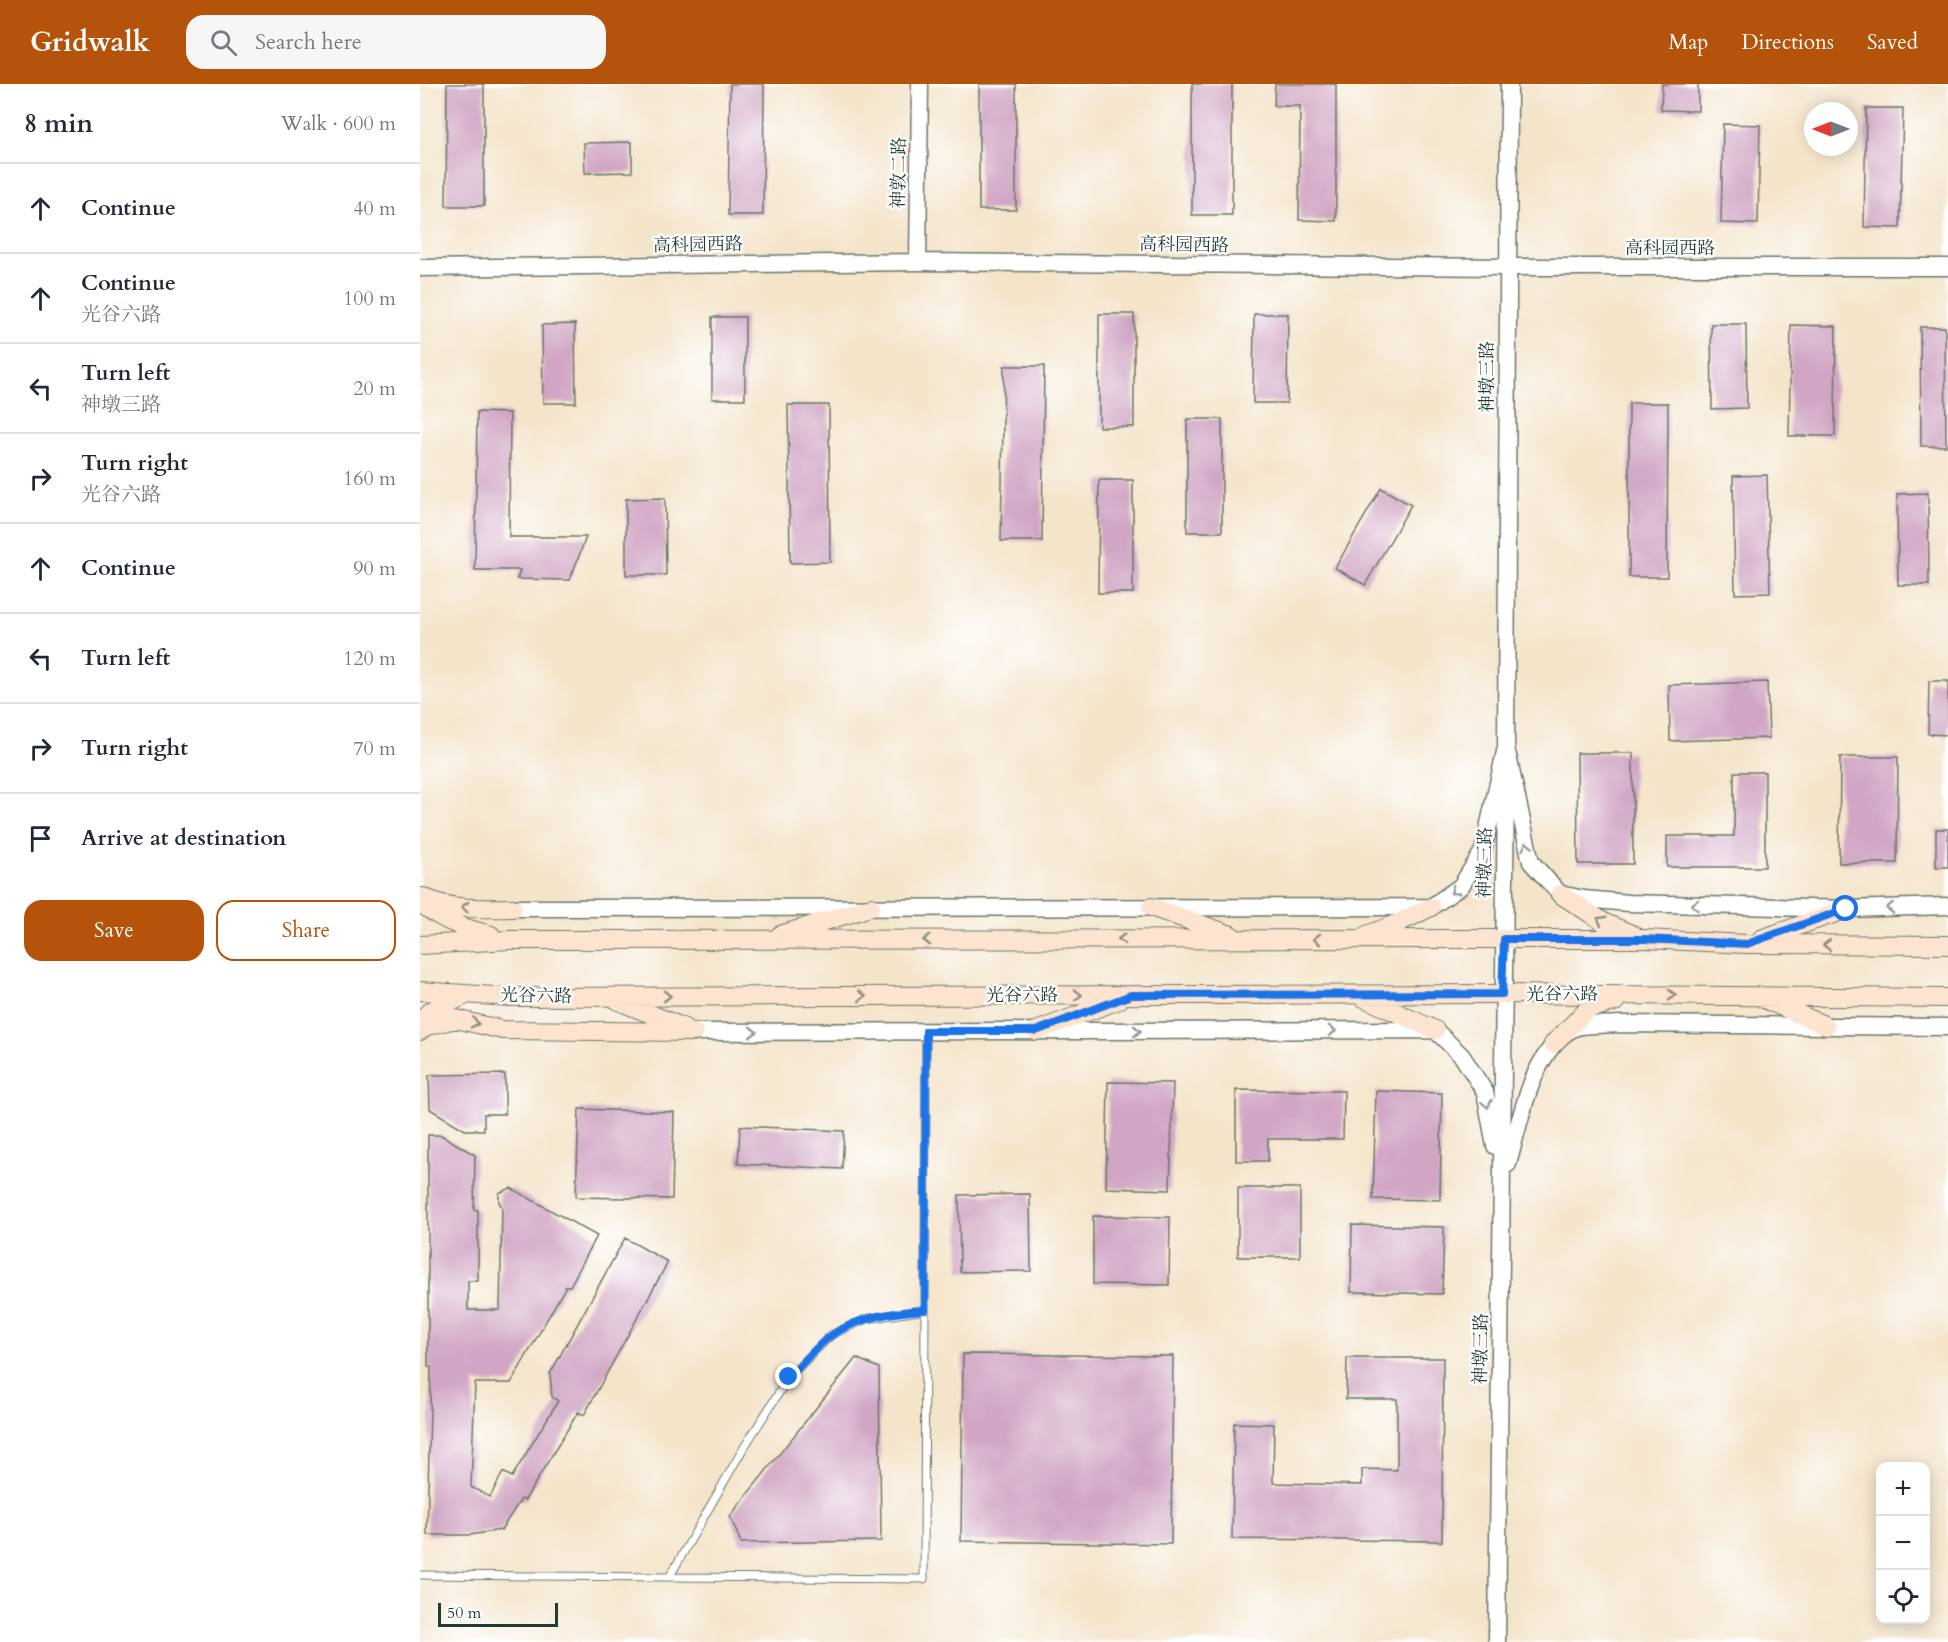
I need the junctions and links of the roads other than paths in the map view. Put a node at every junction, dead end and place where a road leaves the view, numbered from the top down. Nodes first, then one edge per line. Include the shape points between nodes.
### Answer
1 (920, 84) edge
2 (1509, 84) edge
3 (918, 262) junction
4 (1507, 267) junction
5 (1948, 267) edge
6 (420, 268) edge
7 (1506, 747) junction
8 (1560, 894) junction
9 (420, 896) edge
10 (420, 902) edge
11 (1948, 906) edge
12 (871, 907) junction
13 (1151, 907) junction
14 (1431, 907) junction
15 (513, 908) joint
16 (1846, 909) junction
17 (1244, 939) junction
18 (1356, 939) junction
19 (1504, 939) junction
20 (1644, 939) junction
21 (510, 940) junction
22 (762, 940) junction
23 (1747, 944) junction
24 (420, 945) edge
25 (1948, 945) edge
26 (420, 991) edge
27 (1354, 994) junction
28 (1502, 994) junction
29 (1640, 994) junction
30 (1131, 995) junction
31 (1755, 995) junction
32 (509, 997) junction
33 (609, 997) junction
34 (1948, 998) edge
35 (420, 1024) edge
36 (1826, 1026) junction
37 (1948, 1026) edge
38 (1435, 1030) junction
39 (420, 1031) edge
40 (926, 1031) junction
41 (1036, 1031) junction
42 (694, 1032) junction
43 (1554, 1044) junction
44 (1503, 1184) junction
45 (925, 1310) junction
46 (420, 1575) edge
47 (670, 1576) junction
48 (1497, 1642) edge

1 - 3 street, 神敦二路
2 - 4 street, 神墩三路
3 - 4 street, 高科园西路
3 - 6 street, 高科园西路
4 - 5 street, 高科园西路
4 - 7 street, 神墩三路
8 -> 7 street via 1531,862
7 -> 14 street via 1483,851 1461,886
7 - 19 street, 神墩三路
16 -> 8 street via 1629,903
20 -> 8 main road via 1605,922
15 -> 9 main road via 436,904
10 - 21 main road via 432,913 468,929
11 -> 16 street
12 - 13 street
12 - 15 street
12 - 22 main road
13 - 14 street
13 - 17 main road
14 - 18 main road
16 - 23 main road
18 -> 17 main road
17 -> 22 main road
18 - 19 main road
19 - 20 main road
19 - 28 street, 神墩三路
20 - 23 main road
21 - 22 main road
21 - 24 main road
25 -> 23 main road
26 - 32 main road, 光谷六路
27 - 28 main road, 光谷六路
27 - 30 main road, 光谷六路
27 - 38 main road
28 - 29 main road, 光谷六路
28 - 44 street, 神墩三路
29 -> 31 main road, 光谷六路
29 - 43 main road via 1588,1009
33 -> 30 main road, 光谷六路
30 - 41 main road
31 - 34 main road, 光谷六路
31 - 36 main road
32 - 33 main road, 光谷六路
32 - 35 main road via 463,995 429,1012
33 - 42 main road
36 - 37 street
36 - 43 street via 1620,1024 1575,1028
41 -> 38 street
38 -> 44 street via 1462,1056 1485,1092
39 -> 42 main road via 456,1019 503,1030
40 - 41 street
42 -> 40 street
40 - 45 lane
43 - 44 street via 1532,1081
44 - 48 street, 神墩三路
45 - 47 lane via 866,1319 831,1335 789,1377
45 - 47 lane via 924,1579
46 - 47 lane

